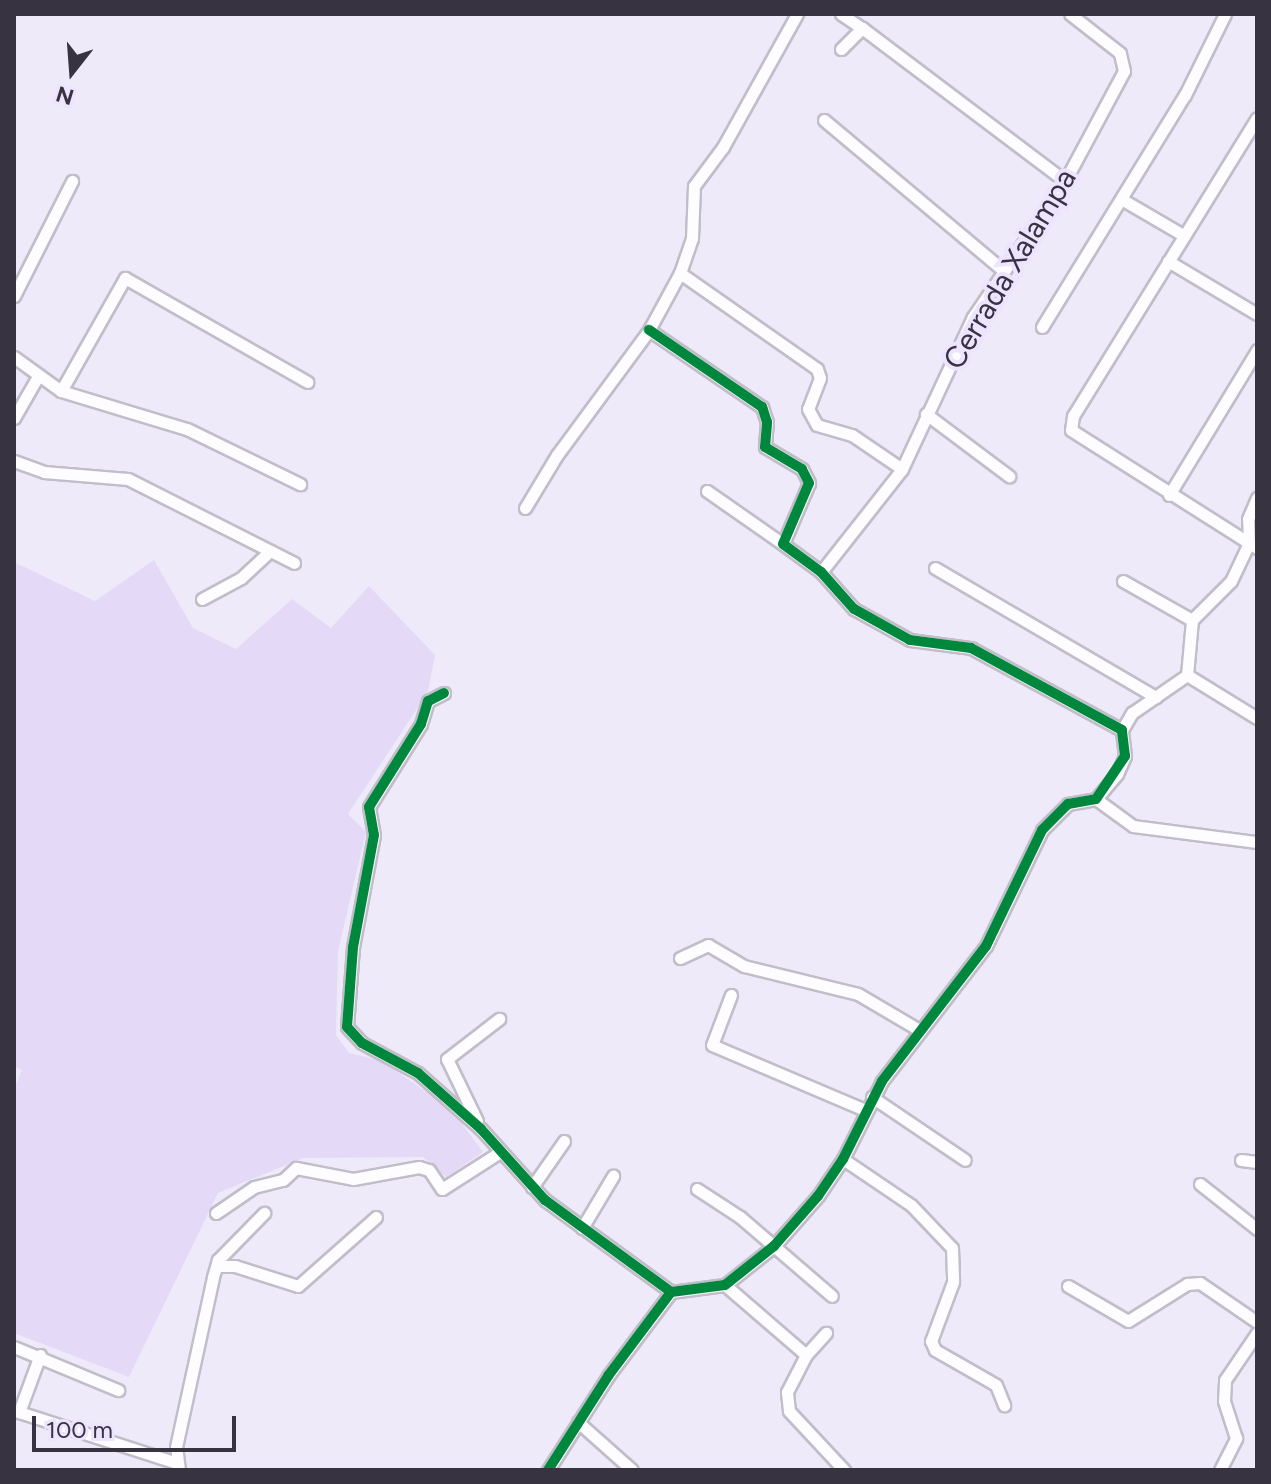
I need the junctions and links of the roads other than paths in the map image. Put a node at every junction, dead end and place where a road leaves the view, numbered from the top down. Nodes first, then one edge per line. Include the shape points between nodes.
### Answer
1 (797, 14) edge
2 (841, 14) edge
3 (1070, 14) edge
4 (1225, 14) edge
5 (862, 28) junction
6 (841, 49) dead end
7 (1257, 118) edge
8 (824, 120) dead end
9 (72, 181) dead end
10 (1065, 181) junction
11 (1123, 200) junction
12 (1183, 235) junction
13 (1168, 261) junction
14 (1004, 271) junction
15 (680, 273) junction
16 (14, 296) edge
17 (1257, 314) edge
18 (1042, 327) dead end
19 (649, 330) junction
20 (1257, 350) edge
21 (14, 357) edge
22 (37, 378) junction
23 (307, 382) dead end
24 (61, 391) junction
25 (926, 414) junction
26 (14, 418) edge
27 (14, 461) edge
28 (902, 469) junction
29 (1009, 476) dead end
30 (300, 484) dead end
31 (707, 491) dead end
32 (1169, 495) junction
33 (1257, 498) edge
34 (525, 508) dead end
35 (783, 544) junction
36 (1253, 545) edge
37 (270, 551) junction
38 (294, 563) dead end
39 (935, 568) dead end
40 (821, 572) junction
41 (1123, 581) dead end
42 (202, 599) dead end
43 (1192, 620) junction
44 (1187, 675) junction
45 (444, 693) dead end
46 (1156, 697) junction
47 (1257, 718) edge
48 (1122, 730) junction
49 (1096, 799) junction
50 (1257, 842) edge
51 (680, 958) dead end
52 (731, 995) dead end
53 (499, 1019) dead end
54 (919, 1030) junction
55 (872, 1097) junction
56 (865, 1110) junction
57 (481, 1129) junction
58 (564, 1141) dead end
59 (500, 1152) junction
60 (843, 1159) junction
61 (965, 1160) dead end
62 (1241, 1160) dead end
63 (1257, 1162) edge
64 (613, 1176) dead end
65 (1200, 1184) dead end
66 (532, 1187) junction
67 (697, 1189) dead end
68 (216, 1213) dead end
69 (264, 1213) dead end
70 (376, 1217) dead end
71 (582, 1228) junction
72 (1257, 1229) edge
73 (774, 1246) junction
74 (218, 1266) junction
75 (725, 1285) junction
76 (1068, 1286) dead end
77 (671, 1292) junction
78 (832, 1296) dead end
79 (1257, 1322) edge
80 (826, 1333) dead end
81 (1257, 1333) edge
82 (14, 1347) edge
83 (40, 1355) junction
84 (806, 1355) junction
85 (118, 1390) dead end
86 (1004, 1405) dead end
87 (16, 1412) edge
88 (578, 1422) junction
89 (14, 1427) edge
90 (178, 1467) edge
91 (548, 1470) edge
92 (632, 1470) edge
93 (844, 1470) edge
94 (1220, 1470) edge

1 - 15 street via 723,147 694,186 692,238
2 - 5 street
3 - 10 street, Cerrada Xalampa via 1126,62
4 - 11 street
5 - 6 street
5 - 10 street
7 - 12 street
8 - 14 street
9 - 16 street
10 - 14 street, Cerrada Xalampa
11 - 12 street
11 - 18 street
12 - 13 street
13 - 17 street
13 - 32 street via 1073,416 1071,430
14 - 25 street, Cerrada Xalampa via 973,317
15 - 19 street
15 - 28 street via 817,369 820,378 808,409 817,425 852,435
19 - 34 street via 557,455
19 - 35 street via 762,407 765,447 806,475 804,498
20 - 32 street
21 - 22 street
22 - 24 street
22 - 26 street
23 - 24 street via 125,278
24 - 30 street via 187,429
25 - 28 street, Cerrada Xalampa
25 - 29 street
27 - 37 street via 44,472 128,479
28 - 40 street, Cerrada Xalampa
31 - 35 street
32 - 36 street
33 - 36 street via 1248,519
35 - 40 street
36 - 43 street via 1231,581
37 - 38 street
37 - 42 street via 241,578
39 - 46 street
40 - 48 street via 854,609 910,640 971,648
41 - 43 street
43 - 44 street
44 - 46 street
44 - 47 street
45 - 57 street via 428,701 421,724 369,807 374,835 346,1015 352,1036 418,1073
46 - 48 street via 1132,713
48 - 49 street via 1122,767
49 - 50 street via 1133,826
49 - 54 street via 1080,798 1051,818 986,946
51 - 54 street via 708,945 744,966 858,994
52 - 56 street via 712,1045
53 - 57 street via 447,1059
54 - 55 street
55 - 56 street
55 - 61 street
56 - 60 street
57 - 59 street
58 - 66 street
59 - 66 street
59 - 68 street via 442,1189 429,1170 419,1167 353,1179 296,1168
60 - 73 street
60 - 86 street via 911,1205 952,1248 953,1282 931,1341 935,1350 996,1385
62 - 63 street
64 - 71 street
65 - 72 street
66 - 71 street
67 - 73 street
69 - 74 street via 230,1245
70 - 74 street via 298,1286 235,1266
71 - 77 street
73 - 75 street
73 - 78 street
74 - 90 street
75 - 77 street
75 - 84 street
76 - 79 street via 1128,1321 1187,1284 1200,1283
77 - 88 street
80 - 84 street
81 - 94 street via 1225,1380 1224,1401 1236,1438
82 - 83 street
83 - 85 street
83 - 87 street
84 - 93 street via 785,1400 789,1411
87 - 89 street
87 - 90 street
88 - 91 street
88 - 92 street

